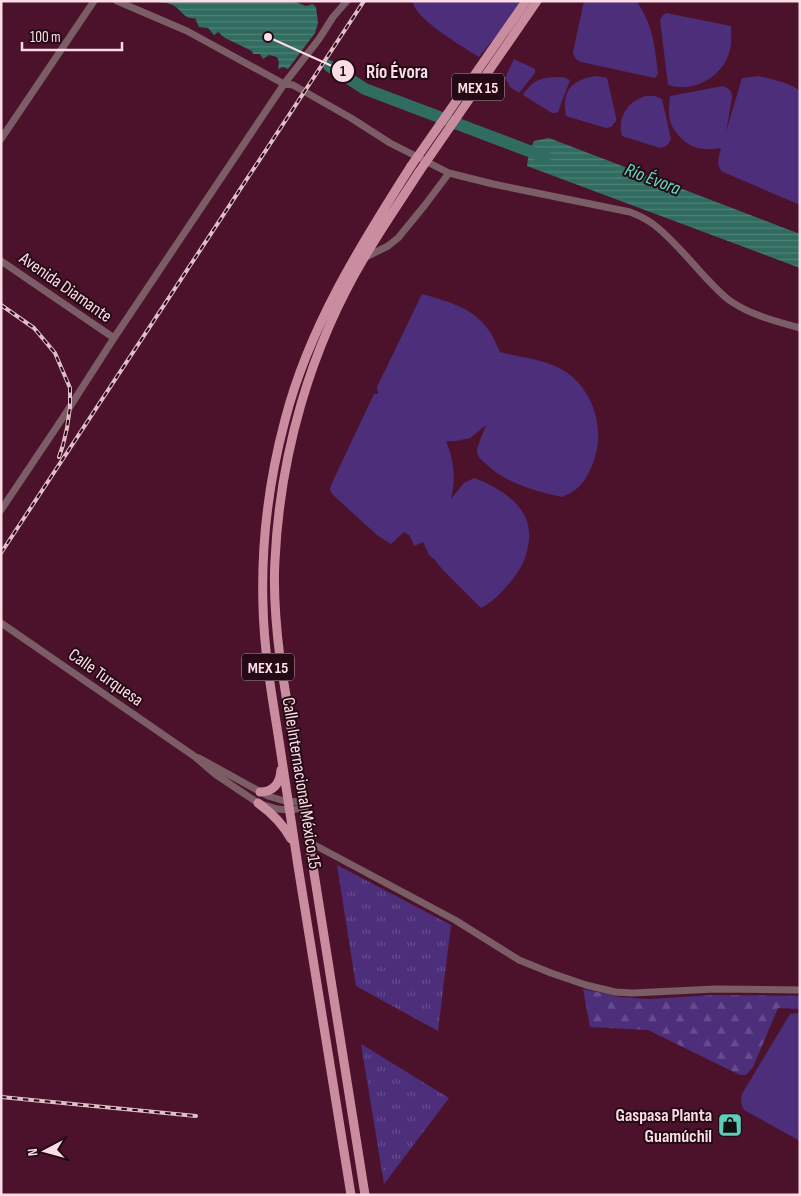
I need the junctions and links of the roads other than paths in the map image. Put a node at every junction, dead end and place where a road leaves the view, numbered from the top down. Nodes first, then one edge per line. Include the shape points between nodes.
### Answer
1 (94, 1) edge
2 (117, 1) edge
3 (347, 1) edge
4 (526, 1) edge
5 (537, 1) edge
6 (284, 84) junction
7 (1, 139) edge
8 (449, 173) junction
9 (364, 258) junction
10 (1, 260) edge
11 (800, 328) edge
12 (114, 338) junction
13 (1, 510) edge
14 (1, 623) edge
15 (194, 756) junction
16 (282, 757) junction
17 (260, 792) junction
18 (258, 803) junction
19 (303, 805) junction
20 (289, 806) junction
21 (309, 842) junction
22 (294, 845) junction
23 (800, 990) edge
24 (351, 1195) edge
25 (364, 1195) edge

1 - 7 street
2 - 6 street via 187,31
3 - 6 street
4 - 16 main road, Calle Internacional México 15 / MEX 15, bridge via 411,166 358,251 330,302 285,417 273,472 262,583 266,650
5 - 9 main road, Calle Internacional México 15 / MEX 15, bridge
6 - 8 street via 293,85 390,143
6 - 12 street
8 - 9 street via 398,238
8 - 11 street via 641,216 662,231 714,286 739,307
9 - 19 main road, Calle Internacional México 15 / MEX 15 via 334,314 308,381 290,447 279,509 275,562 276,618
10 - 12 street, Avenida Diamante
12 - 13 street
14 - 15 street, Calle Turquesa
15 - 17 street, Calle Turquesa
15 - 18 street, Calle Turquesa
16 - 17 main road via 280,781 271,790
16 - 20 main road, Calle Internacional México 15 / MEX 15
17 - 20 street, Calle Turquesa
18 - 20 street, Calle Turquesa via 268,807
18 - 22 main road via 279,821
19 - 20 street, Calle Turquesa
19 - 21 main road, Calle Internacional México 15 / MEX 15
20 - 22 main road, Calle Internacional México 15 / MEX 15
21 - 23 street via 455,920 519,960 586,984 632,993
21 - 25 main road, Calle Internacional México 15 / MEX 15
22 - 24 main road, Calle Internacional México 15 / MEX 15

